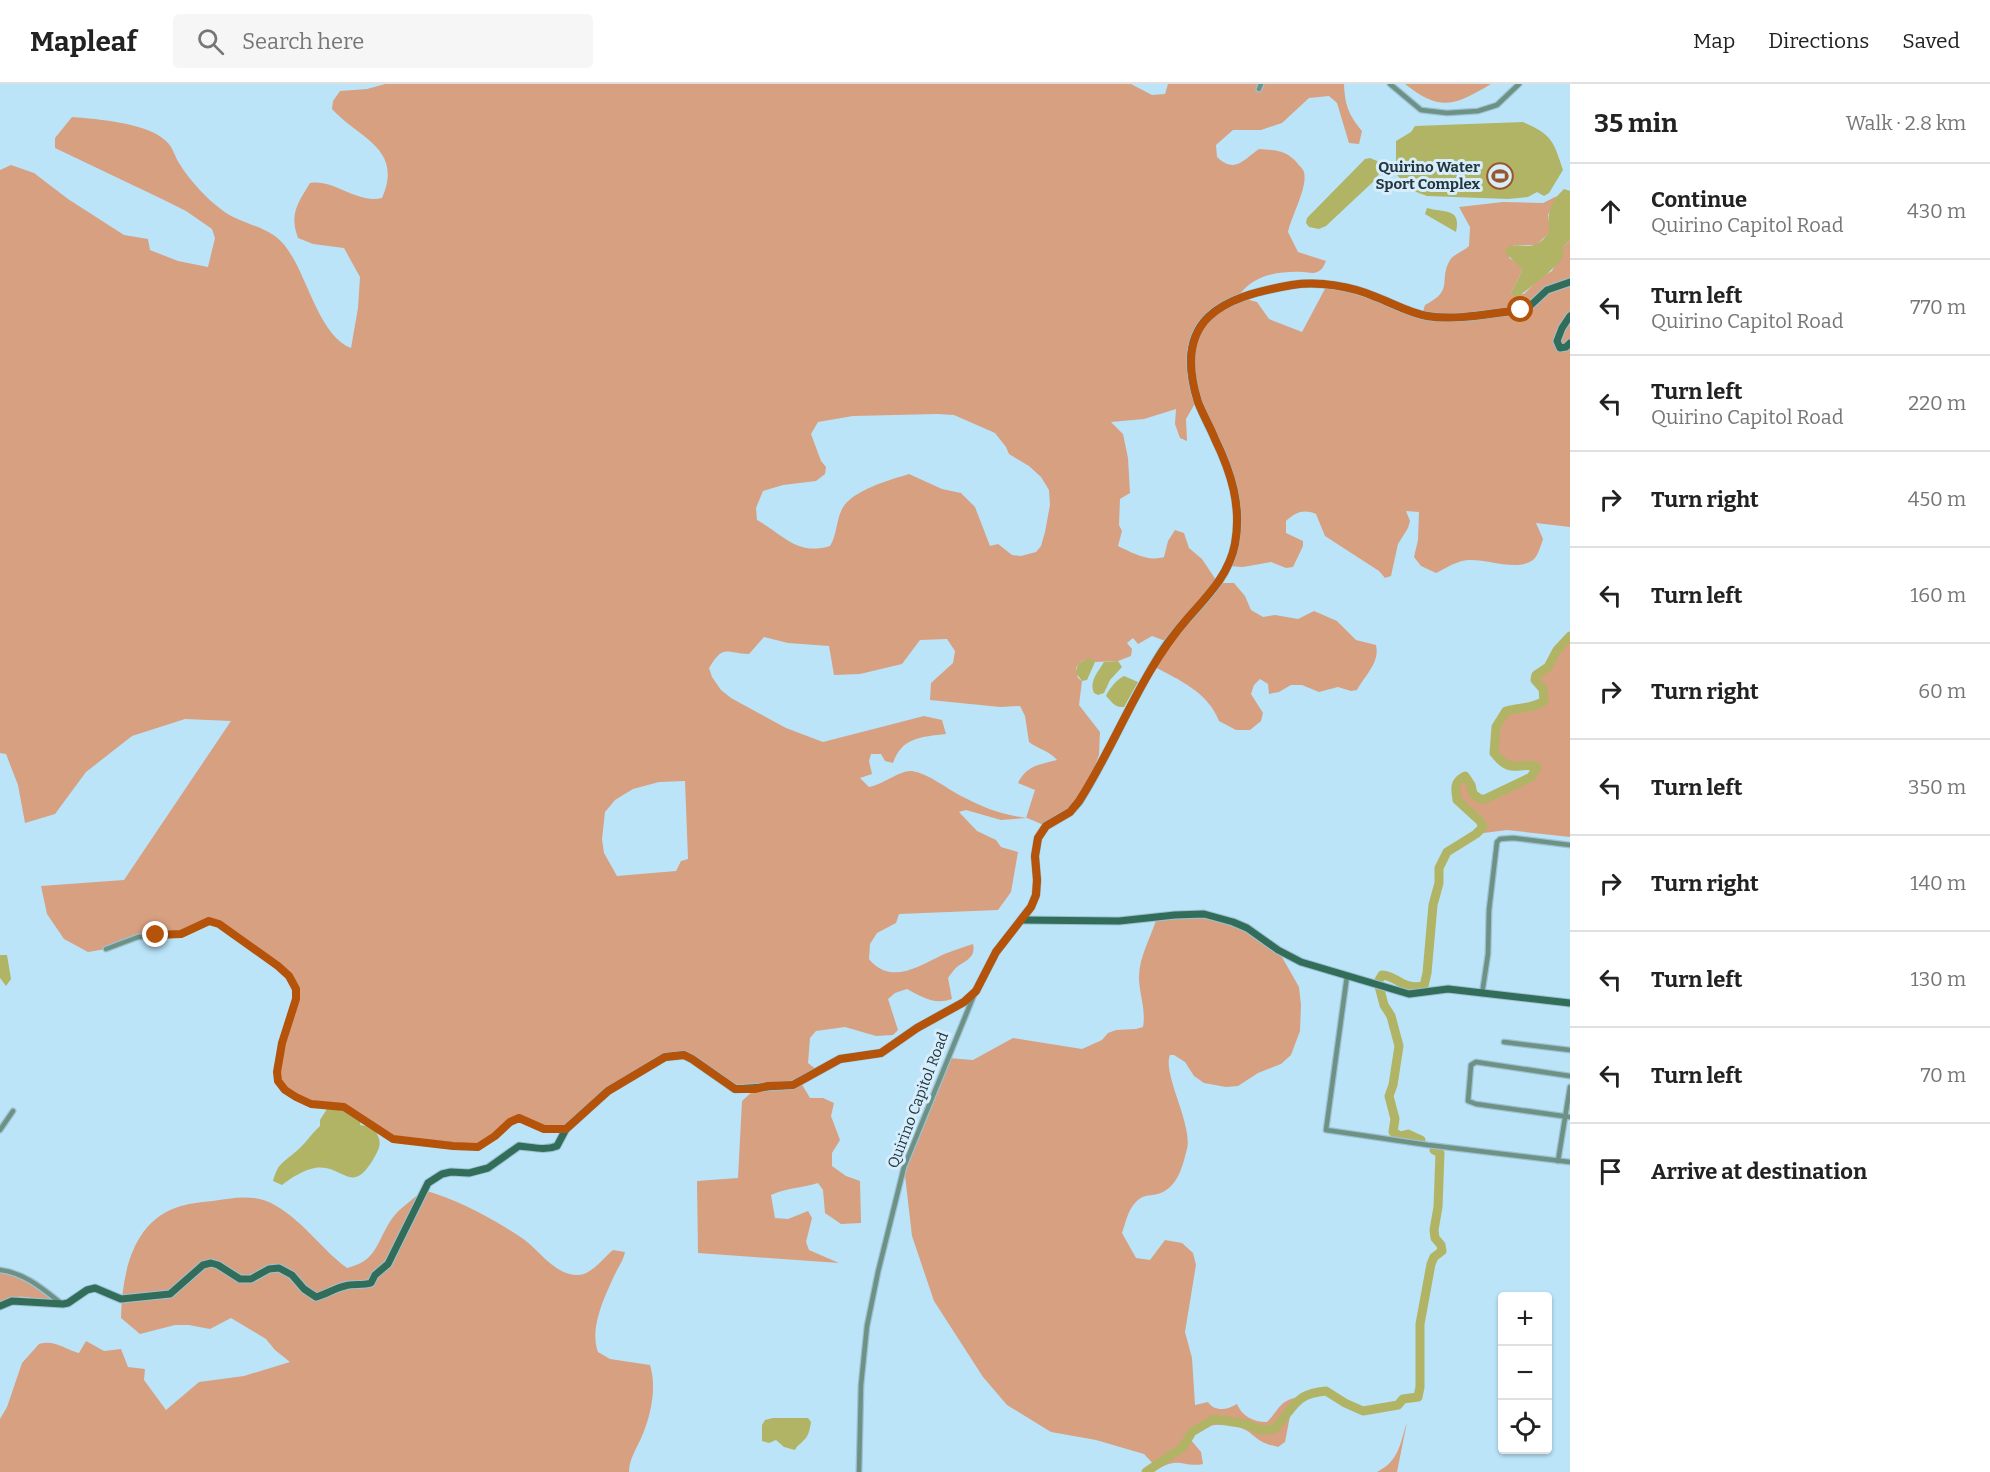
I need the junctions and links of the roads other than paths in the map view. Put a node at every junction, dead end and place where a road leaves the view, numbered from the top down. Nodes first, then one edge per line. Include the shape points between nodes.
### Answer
1 (1390, 84) edge
2 (1520, 84) edge
3 (1570, 282) edge
4 (1570, 316) edge
5 (1570, 343) edge
6 (1570, 845) edge
7 (1021, 920) junction
8 (106, 949) dead end
9 (1347, 976) junction
10 (976, 991) junction
11 (1482, 994) junction
12 (1570, 1003) edge
13 (1504, 1042) dead end
14 (1570, 1050) edge
15 (1570, 1076) edge
16 (1570, 1087) edge
17 (13, 1111) dead end
18 (1568, 1117) edge
19 (566, 1129) junction
20 (0, 1130) edge
21 (1558, 1161) junction
22 (1570, 1162) edge
23 (0, 1270) edge
24 (63, 1304) junction
25 (0, 1306) edge
26 (859, 1472) edge

1 - 2 street via 1420,110 1447,113 1497,105
3 - 7 street, Quirino Capitol Road via 1547,290 1521,310 1443,318 1411,312 1359,291 1327,285 1294,285 1238,297 1206,319 1196,332 1193,368 1198,400 1235,491 1235,544 1219,583 1162,650 1079,801 1070,812 1046,826 1038,838 1036,895
4 - 5 street via 1557,341 1560,348
6 - 11 street via 1513,838 1497,842
7 - 9 street via 1119,921 1204,914 1247,928 1301,962
7 - 10 street, Quirino Capitol Road via 996,952
8 - 19 street via 138,937 181,934 209,921 219,924 289,976 296,989 277,1072 285,1090 311,1104 344,1107 393,1139 478,1147 519,1118 544,1129
9 - 11 street via 1409,994 1448,989
9 - 21 street via 1326,1130
10 - 19 street via 881,1053 840,1059 793,1085 735,1089 684,1055 665,1057 608,1091
10 - 26 street, Quirino Capitol Road via 904,1167 878,1272 861,1378
11 - 12 street
13 - 14 street
15 - 18 street via 1476,1062 1471,1065 1467,1094 1468,1101 1476,1104
16 - 18 street
17 - 20 street
18 - 21 street
19 - 24 street via 551,1149 519,1146 481,1171 435,1177 423,1190 388,1264 370,1283 348,1284 316,1297 279,1268 240,1279 211,1263 202,1265 170,1294 121,1299 95,1288
21 - 22 street
23 - 24 street via 31,1281
24 - 25 street via 12,1301

